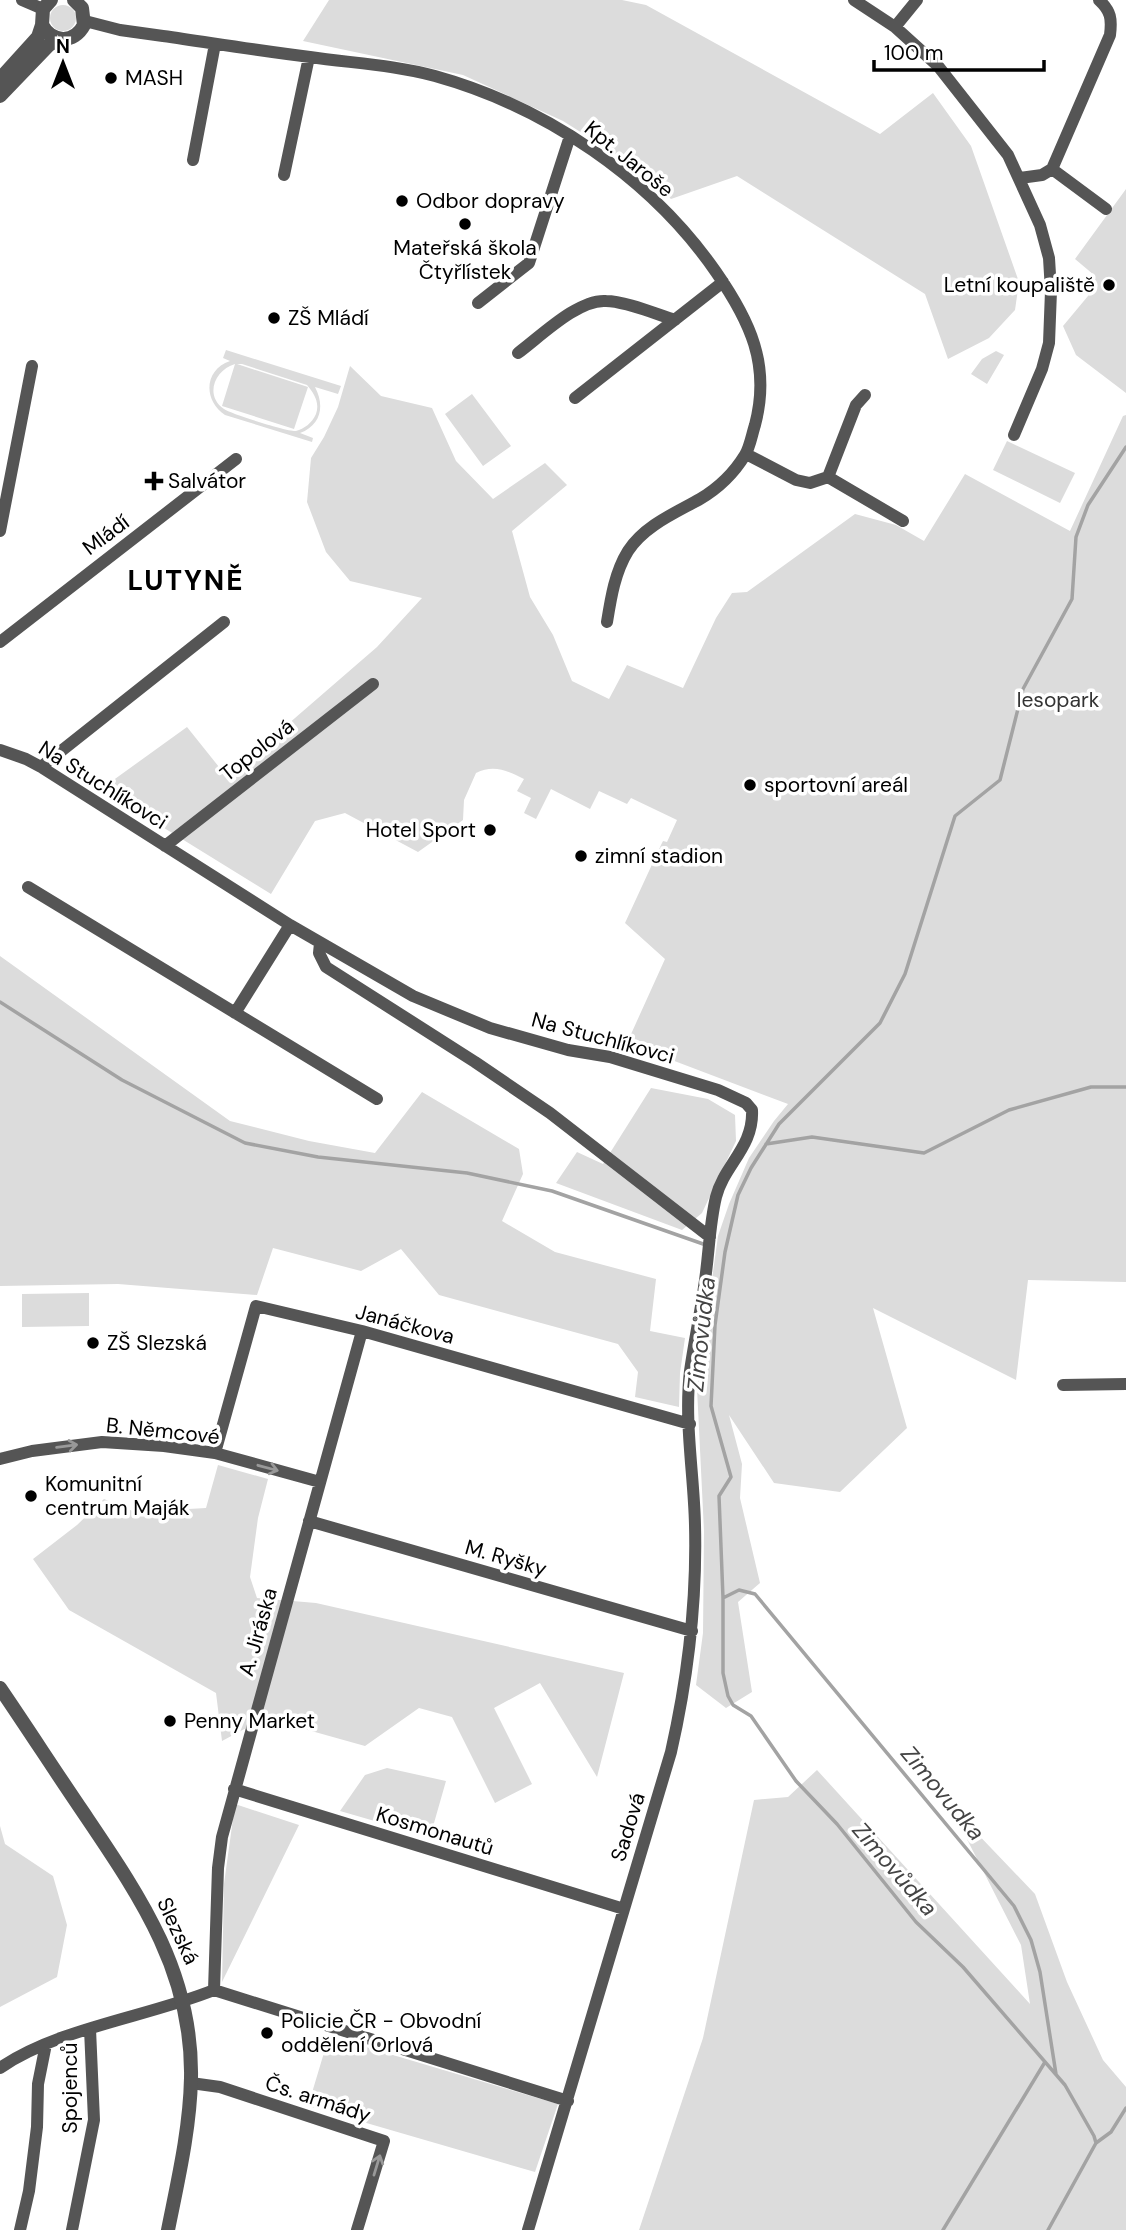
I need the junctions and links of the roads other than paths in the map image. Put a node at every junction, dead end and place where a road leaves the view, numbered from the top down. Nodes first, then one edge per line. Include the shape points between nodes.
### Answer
1 (22, 0) edge
2 (854, 0) edge
3 (917, 0) edge
4 (1099, 0) edge
5 (47, 4) edge
6 (82, 7) edge
7 (42, 25) junction
8 (894, 27) junction
9 (59, 39) junction
10 (215, 44) junction
11 (309, 57) junction
12 (0, 79) edge
13 (0, 96) edge
14 (570, 136) junction
15 (193, 160) dead end
16 (1052, 169) junction
17 (284, 175) dead end
18 (1020, 178) junction
19 (1106, 209) dead end
20 (723, 282) junction
21 (478, 303) dead end
22 (675, 320) junction
23 (519, 353) dead end
24 (32, 366) dead end
25 (865, 395) dead end
26 (575, 398) dead end
27 (1014, 435) dead end
28 (746, 454) junction
29 (236, 459) dead end
30 (828, 477) junction
31 (903, 521) dead end
32 (0, 531) edge
33 (224, 622) dead end
34 (607, 622) dead end
35 (0, 642) edge
36 (373, 684) dead end
37 (0, 750) edge
38 (41, 768) junction
39 (165, 846) junction
40 (28, 887) dead end
41 (290, 925) junction
42 (320, 943) junction
43 (235, 1013) junction
44 (377, 1099) dead end
45 (710, 1237) junction
46 (362, 1331) junction
47 (1126, 1384) edge
48 (1063, 1385) dead end
49 (690, 1424) junction
50 (215, 1453) junction
51 (0, 1459) edge
52 (320, 1482) junction
53 (310, 1521) junction
54 (692, 1632) junction
55 (0, 1688) edge
56 (234, 1789) junction
57 (624, 1909) junction
58 (214, 1990) junction
59 (183, 2002) junction
60 (90, 2029) junction
61 (46, 2044) junction
62 (0, 2068) edge
63 (191, 2083) junction
64 (568, 2101) junction
65 (20, 2230) edge
66 (72, 2230) edge
67 (168, 2230) edge
68 (357, 2230) edge
69 (528, 2230) edge

1 - 5 street
2 - 8 street
3 - 8 street
4 - 16 street via 1109,10 1110,35
5 - 7 street
6 - 9 street via 82,30
6 - 10 street, Kpt. Jaroše via 120,30
7 - 9 street
7 - 12 street via 38,37
8 - 18 street via 938,66 1008,155
9 - 13 street
10 - 11 street, Kpt. Jaroše
10 - 15 street
11 - 14 street, Kpt. Jaroše via 437,77 492,96
11 - 17 street
14 - 20 street, Kpt. Jaroše via 648,193
14 - 21 street via 529,263
16 - 18 street
16 - 19 street
18 - 27 street via 1049,258 1051,323 1045,360
20 - 22 street
20 - 28 street, Kpt. Jaroše via 751,331 759,363 756,421
22 - 23 street via 608,300 593,301
22 - 26 street
24 - 32 street
25 - 30 street via 856,405
28 - 30 street via 796,481 810,483
28 - 34 street, Kpt. Jaroše via 723,482 646,532 630,549 619,566
29 - 35 street, Mládí
30 - 31 street
33 - 38 street
36 - 39 street, Topolová
37 - 38 street, Na Stuchlíkovci
38 - 39 street, Na Stuchlíkovci
39 - 41 street, Na Stuchlíkovci
40 - 43 street
41 - 42 street, Na Stuchlíkovci
41 - 43 street
42 - 45 street via 326,967 550,1113
42 - 45 street, Na Stuchlíkovci via 414,996 489,1028 610,1057 746,1103 752,1110 751,1132 717,1193
43 - 44 street
45 - 49 street, Na Stuchlíkovci via 690,1373
46 - 49 street, Janáčkova
46 - 50 street, Janáčkova via 256,1306
46 - 52 street, A. Jiráska
47 - 48 street
49 - 54 street, Sadová via 695,1526
51 -> 50 street, B. Němcové via 102,1442
50 -> 52 street, B. Němcové
52 - 53 street, A. Jiráska
53 - 54 street, M. Ryšky
53 - 56 street, A. Jiráska
54 - 57 street, Sadová via 671,1752
55 - 59 street, Slezská via 139,1898 169,1957
56 - 57 street, Kosmonautů
56 - 58 street, A. Jiráska via 218,1868
57 - 64 street, Sadová
58 - 59 street
58 - 64 street
59 - 60 street
59 - 63 street, Slezská
60 - 61 street
60 - 66 street, Spojenců via 94,2120
61 - 62 street via 21,2053
61 - 65 street via 29,2191
63 - 67 street, Slezská via 185,2147
68 -> 63 street, Čs. armády via 384,2141 220,2087
64 - 69 street, Sadová

